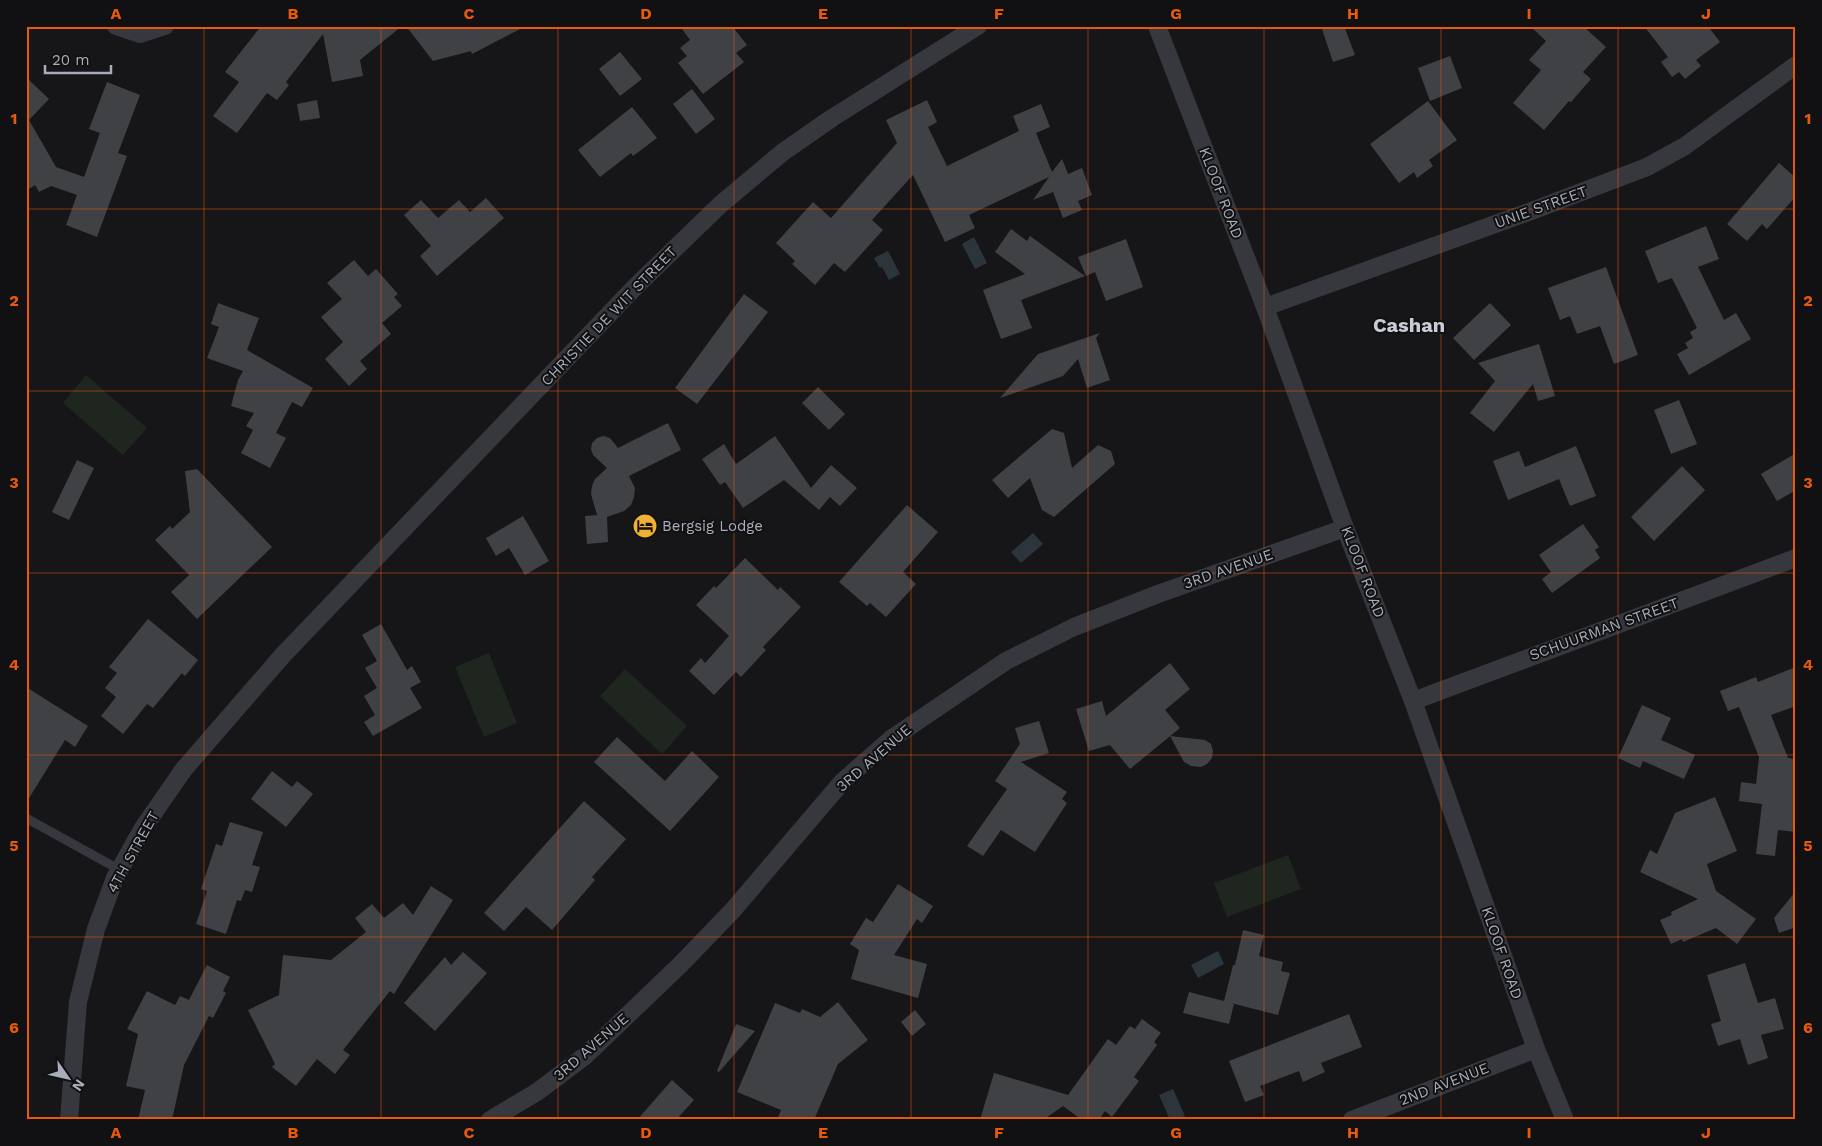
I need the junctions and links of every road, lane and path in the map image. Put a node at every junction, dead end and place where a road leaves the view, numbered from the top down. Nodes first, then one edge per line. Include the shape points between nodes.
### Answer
1 (116, 26) edge
2 (165, 26) edge
3 (978, 26) edge
4 (1157, 26) edge
5 (1796, 65) edge
6 (1265, 307) junction
7 (1346, 528) junction
8 (1796, 558) edge
9 (283, 655) joint
10 (1413, 701) junction
11 (26, 818) edge
12 (120, 870) junction
13 (1536, 1049) junction
14 (69, 1120) edge
15 (490, 1120) edge
16 (1352, 1120) edge
17 (1565, 1120) edge

1 - 2 street via 140,34
3 - 9 street, CHRISTIE DE WIT STREET via 832,118 783,152 721,204 635,287
4 - 6 street, KLOOF ROAD
5 - 6 street, UNIE STREET via 1685,146 1647,167
6 - 7 street, KLOOF ROAD
7 - 10 street, KLOOF ROAD
7 - 15 street, 3RD AVENUE via 1074,627 1006,661 891,739 842,782 733,910 585,1056 537,1092
8 - 10 street, SCHUURMAN STREET
9 - 12 street, 4TH STREET via 184,769 143,828
10 - 13 street, KLOOF ROAD
11 - 12 lane
12 - 14 street, 4TH STREET via 96,929 78,1002
13 - 16 street, 2ND AVENUE
13 - 17 street, KLOOF ROAD

